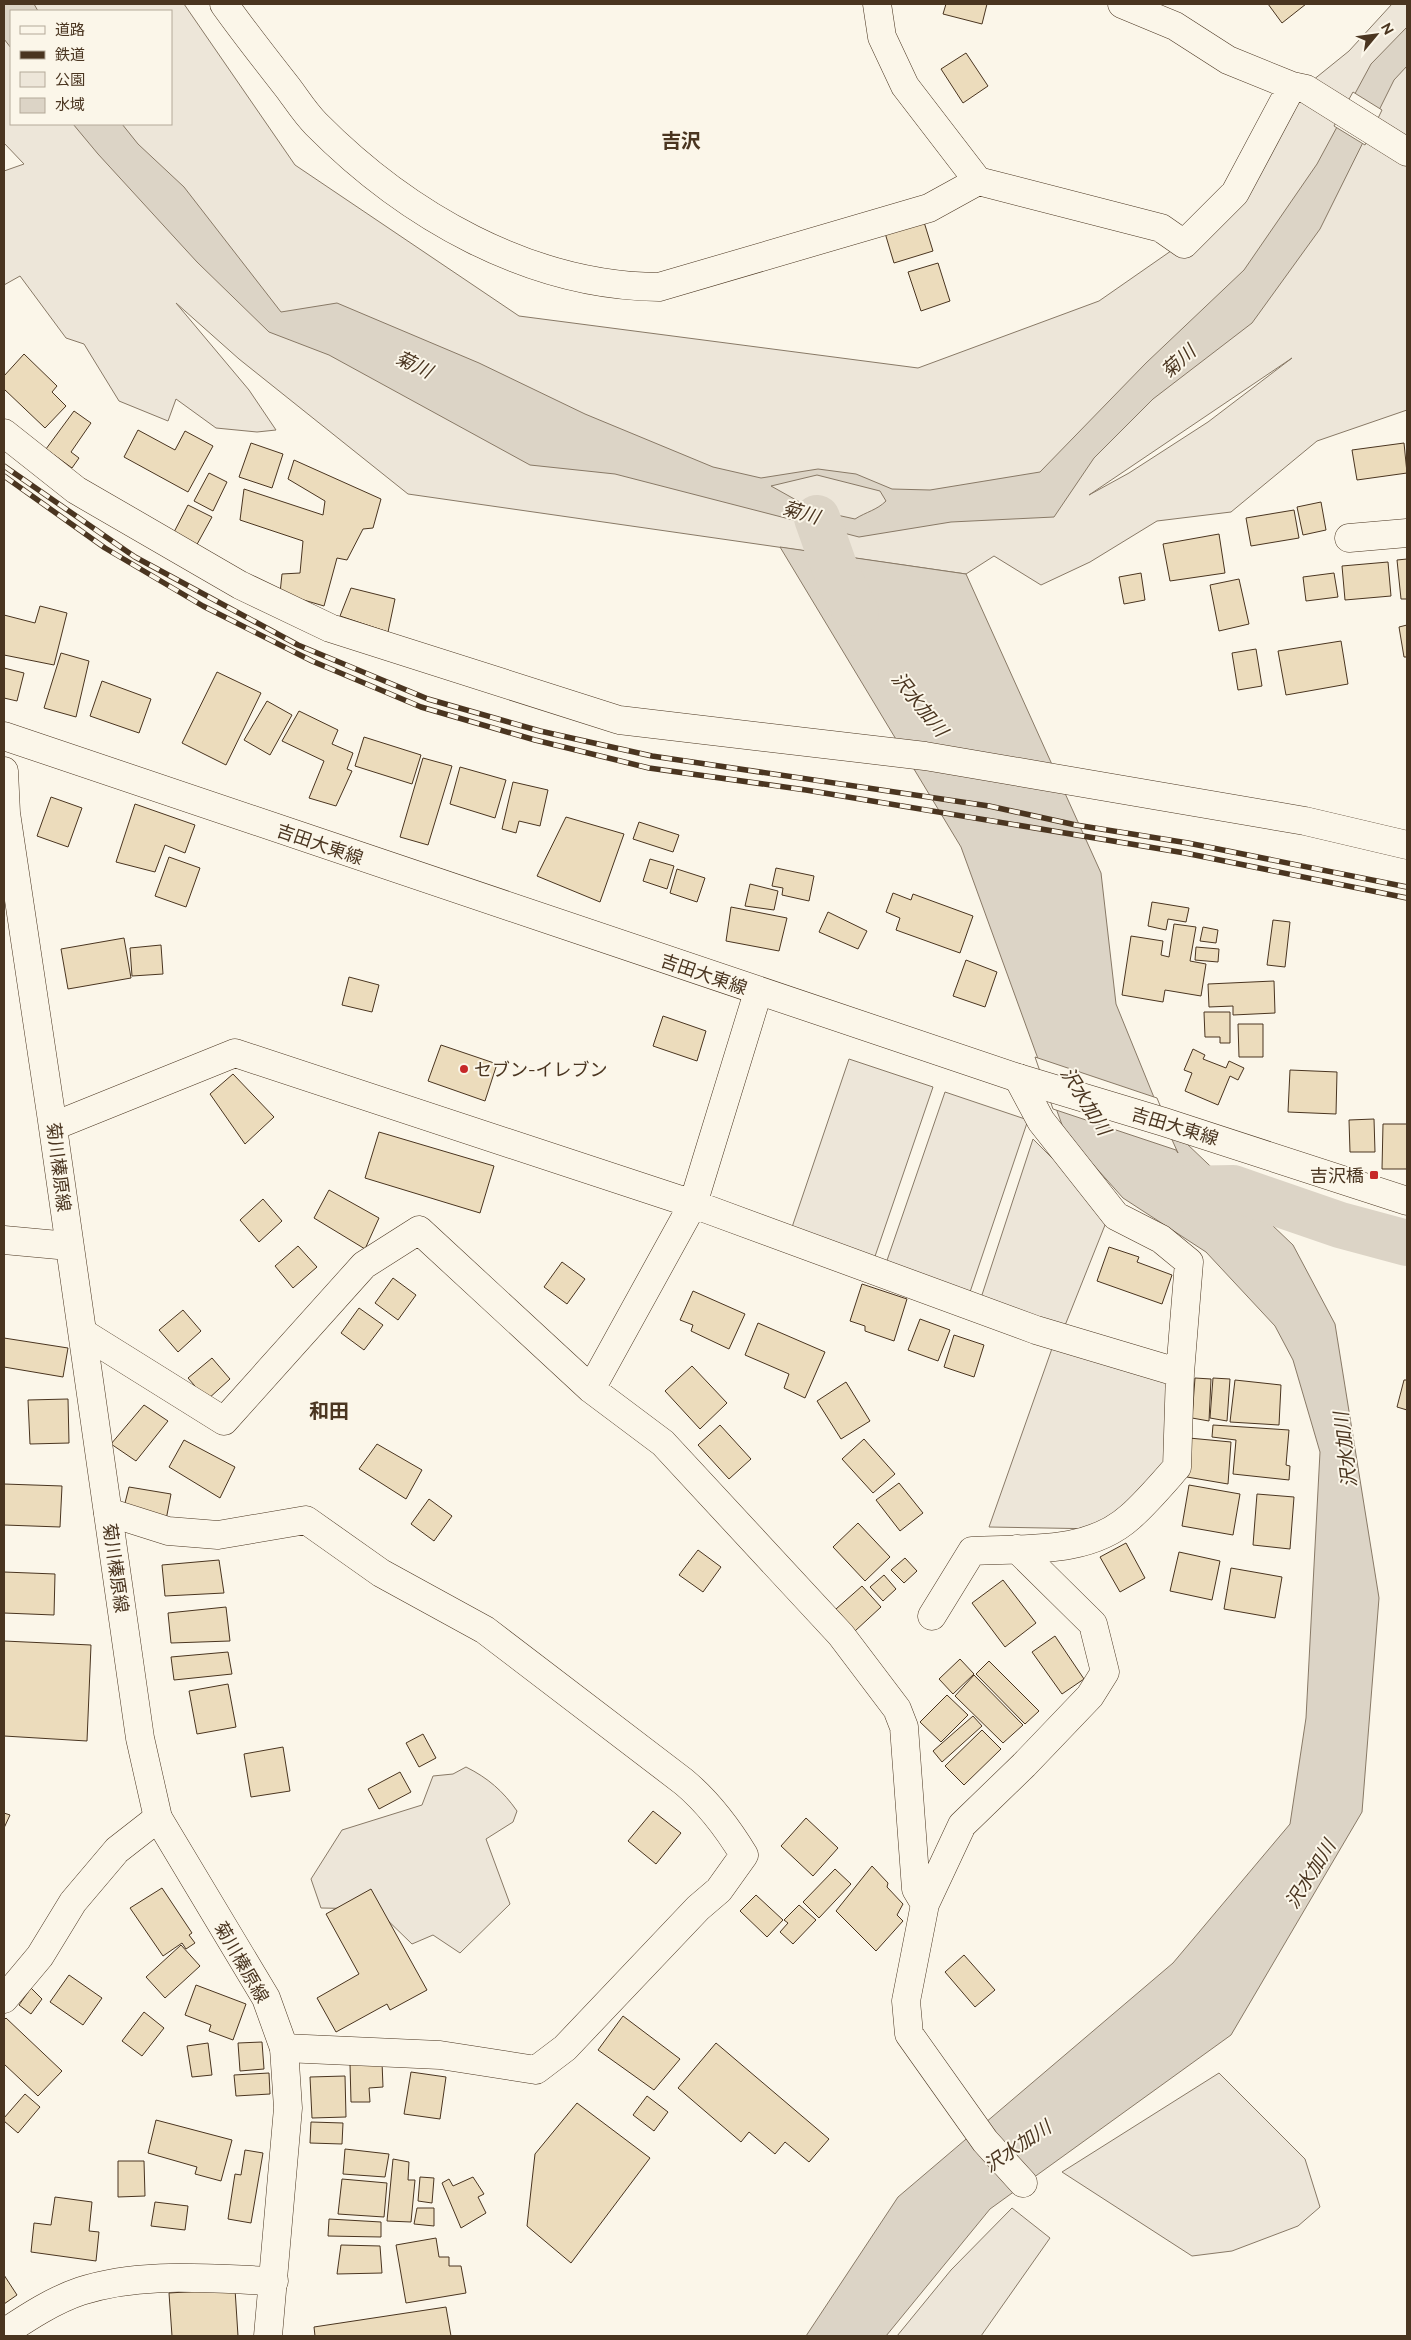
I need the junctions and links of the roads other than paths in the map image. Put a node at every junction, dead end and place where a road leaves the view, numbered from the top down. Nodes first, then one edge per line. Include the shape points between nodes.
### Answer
1 (224, 4) edge
2 (877, 4) edge
3 (1122, 4) edge
4 (1299, 88) junction
5 (1407, 152) edge
6 (978, 181) junction
7 (4, 432) edge
8 (1407, 533) edge
9 (1349, 538) dead end
10 (4, 736) edge
11 (4, 771) edge
12 (1407, 846) edge
13 (758, 992) junction
14 (1026, 1081) junction
15 (54, 1126) junction
16 (1407, 1201) edge
17 (693, 1204) junction
18 (4, 1240) edge
19 (69, 1246) junction
20 (83, 1333) junction
21 (1180, 1373) junction
22 (591, 1389) junction
23 (108, 1512) junction
24 (1016, 1549) junction
25 (932, 1616) dead end
26 (158, 1818) junction
27 (925, 1904) junction
28 (4, 1999) edge
29 (284, 2048) junction
30 (1022, 2182) dead end
31 (274, 2281) junction
32 (4, 2332) edge
33 (268, 2336) edge

1 - 6 street via 315,123 374,176 427,213 512,259 596,283 659,287 929,208
2 - 6 street via 882,37 905,86
3 - 4 street via 1175,26 1228,60
4 - 5 street
4 - 6 street via 1235,193 1184,244 1161,228
7 - 12 street via 76,490 240,585 330,628 619,720 925,756 1305,821
8 - 9 street
10 - 13 street, 吉田大東線
11 - 15 street, 菊川榛原線 via 6,813
13 - 14 street, 吉田大東線
13 - 17 street
14 - 16 street, 吉田大東線
14 - 21 street via 1041,1121 1116,1216 1161,1239 1189,1262
15 - 17 street via 235,1053
15 - 19 street, 菊川榛原線
17 - 21 street via 1036,1330
17 - 22 street
18 - 19 street
19 - 20 street, 菊川榛原線
20 - 22 street via 224,1421 364,1265 419,1230
20 - 23 street, 菊川榛原線
21 - 24 street via 1177,1467 1130,1518 1107,1533 1067,1546
22 - 27 street via 663,1444 841,1635 897,1708 904,1726 916,1889
23 - 26 street, 菊川榛原線 via 140,1738
23 - 29 street via 168,1531 218,1535 306,1520 381,1573 486,1630 699,1795 728,1828 744,1855 719,1890 565,2048 536,2070 440,2056
24 - 25 street via 972,1551
24 - 27 street via 1093,1624 1105,1672 1090,1696 962,1825
26 - 28 street via 116,1850 73,1902 40,1956
26 - 29 street, 菊川榛原線 via 266,1998
27 - 30 street via 906,2001 909,2034 985,2141
29 - 31 street, 菊川榛原線 via 288,2108
31 - 32 street via 164,2278 118,2282 80,2292 29,2316
31 - 33 street, 菊川榛原線

